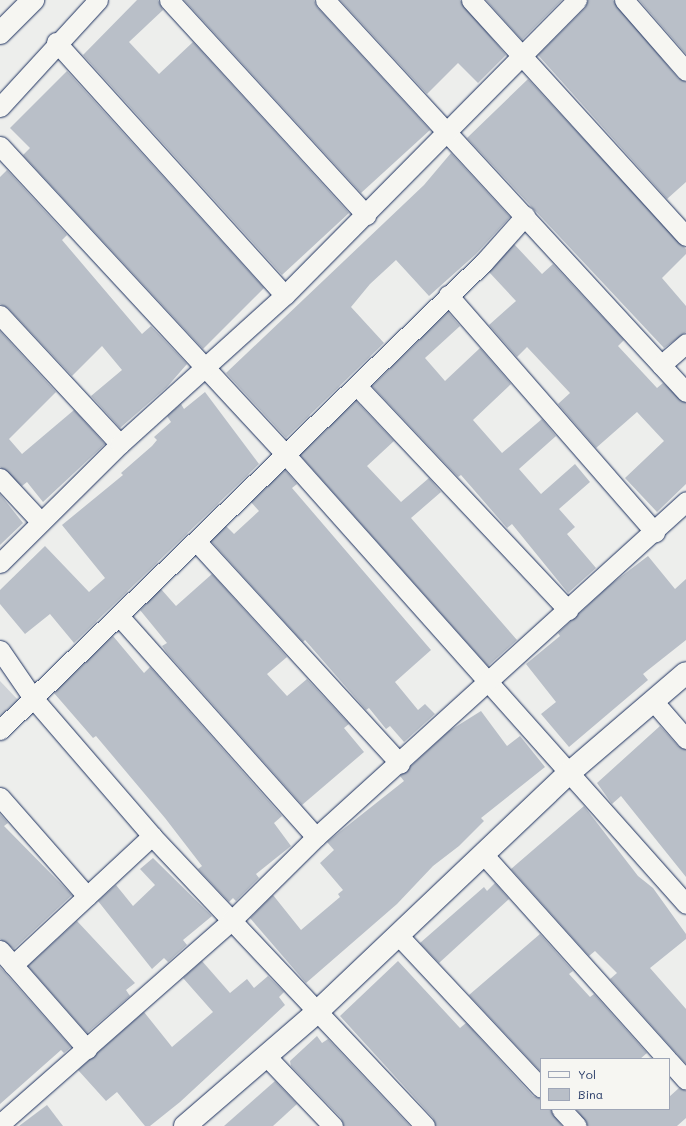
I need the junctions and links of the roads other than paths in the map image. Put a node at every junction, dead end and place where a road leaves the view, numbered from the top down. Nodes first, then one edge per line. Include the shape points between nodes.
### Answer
1 (33, 0) edge
2 (98, 0) edge
3 (169, 0) edge
4 (325, 0) edge
5 (471, 0) edge
6 (577, 0) edge
7 (624, 0) edge
8 (0, 33) edge
9 (56, 42) junction
10 (522, 58) junction
11 (686, 71) edge
12 (0, 107) edge
13 (448, 132) junction
14 (0, 146) edge
15 (366, 215) junction
16 (526, 216) junction
17 (686, 236) edge
18 (285, 295) junction
19 (448, 295) junction
20 (0, 315) edge
21 (686, 343) edge
22 (661, 365) junction
23 (204, 370) junction
24 (357, 386) junction
25 (686, 392) edge
26 (120, 444) junction
27 (286, 455) junction
28 (0, 478) edge
29 (686, 501) edge
30 (39, 520) junction
31 (655, 532) junction
32 (196, 541) junction
33 (0, 563) edge
34 (568, 610) junction
35 (119, 616) junction
36 (0, 650) edge
37 (686, 672) edge
38 (487, 685) junction
39 (33, 698) junction
40 (654, 702) junction
41 (0, 730) edge
42 (686, 739) edge
43 (400, 764) junction
44 (568, 774) junction
45 (0, 797) edge
46 (152, 836) junction
47 (316, 837) junction
48 (484, 855) junction
49 (87, 896) junction
50 (686, 904) edge
51 (231, 920) junction
52 (398, 935) junction
53 (0, 950) edge
54 (14, 965) junction
55 (317, 1012) junction
56 (86, 1050) junction
57 (266, 1056) junction
58 (666, 1058) edge
59 (670, 1063) edge
60 (686, 1080) edge
61 (540, 1087) edge
62 (562, 1110) edge
63 (0, 1124) edge
64 (193, 1124) edge
65 (333, 1126) edge
66 (425, 1126) edge
67 (577, 1126) edge

1 - 8 main road
2 - 9 street
3 - 15 street
4 - 13 street
5 - 10 street
6 - 10 street
7 - 11 street
9 - 12 street
9 - 18 street
10 - 13 street
10 - 17 street
13 - 15 street
13 - 16 street
14 - 23 street
15 - 18 street
16 - 19 street via 484,262
16 - 22 street
18 - 23 street
19 - 24 street
19 - 31 street
20 - 26 street
21 - 22 street
22 - 25 street
23 - 26 street
23 - 27 street
24 - 27 street
24 - 34 street
26 - 30 street
27 - 32 street
27 - 38 street
28 - 30 street
29 - 31 street
30 - 33 street
31 - 34 street
32 - 35 street
32 - 43 street
34 - 38 street
35 - 39 street
35 - 47 street
36 - 39 street
37 - 40 main road
38 - 43 street
38 - 44 street
39 - 41 street
39 - 46 street
40 - 42 street
40 - 44 main road
43 - 47 street
44 - 48 main road
44 - 50 street
45 - 49 street
46 - 49 street
46 - 51 street
47 - 51 street
48 - 52 main road
48 - 58 street
49 - 54 street
51 - 55 street
51 - 56 street
52 - 55 main road
52 - 61 street
53 - 54 street
54 - 56 street
55 - 57 main road
55 - 66 street
56 - 63 street
57 - 64 main road
57 - 65 street
59 - 60 street
62 - 67 street

